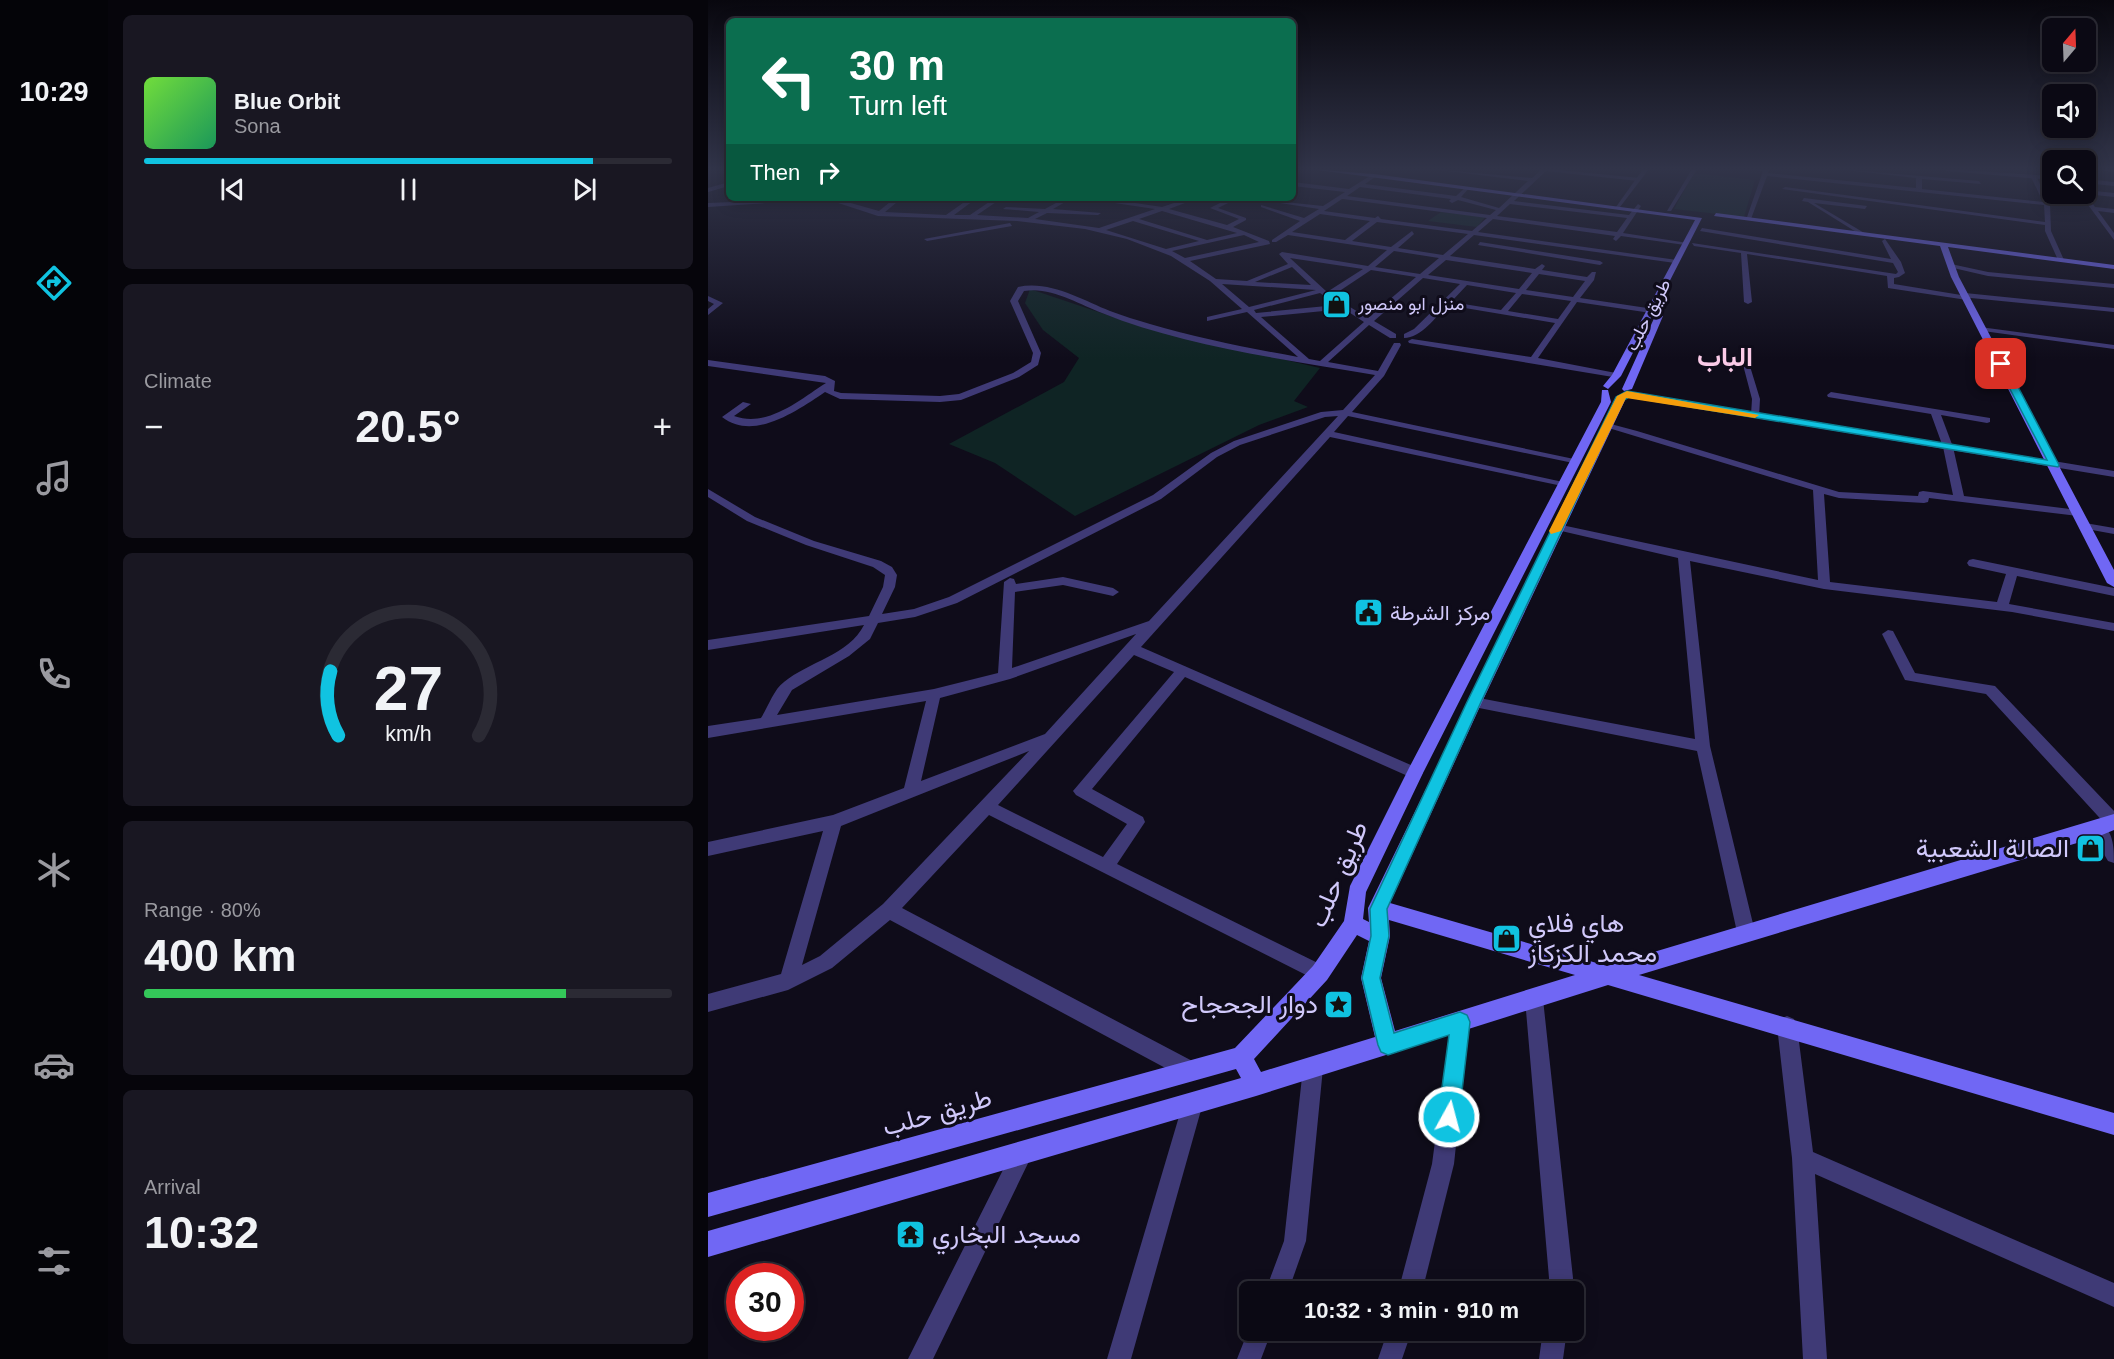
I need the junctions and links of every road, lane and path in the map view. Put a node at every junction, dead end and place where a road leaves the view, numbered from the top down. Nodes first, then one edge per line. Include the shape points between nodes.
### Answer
1 (962, 232) edge
2 (1103, 232) edge
3 (1177, 232) edge
4 (1359, 232) edge
5 (1408, 232) edge
6 (1462, 232) edge
7 (1570, 232) edge
8 (1616, 232) edge
9 (1694, 232) edge
10 (1700, 232) edge
11 (1716, 232) edge
12 (1824, 232) edge
13 (1851, 232) edge
14 (1860, 232) edge
15 (2050, 232) edge
16 (1246, 233) joint
17 (1288, 233) joint
18 (1412, 233) junction
19 (1620, 233) junction
20 (1473, 234) junction
21 (1863, 234) junction
22 (1422, 235) dead end
23 (927, 239) dead end
24 (1454, 240) dead end
25 (1885, 241) junction
26 (1207, 242) junction
27 (1270, 242) junction
28 (1346, 242) junction
29 (1464, 242) junction
30 (1685, 243) junction
31 (1694, 244) junction
32 (1559, 245) junction
33 (1944, 247) junction
34 (1392, 249) junction
35 (1165, 251) junction
36 (1608, 252) junction
37 (1744, 253) junction
38 (1283, 255) junction
39 (1551, 255) junction
40 (1446, 257) junction
41 (2061, 260) junction
42 (1184, 261) junction
43 (1675, 261) junction
44 (1898, 262) junction
45 (2114, 262) edge
46 (1600, 263) junction
47 (2092, 264) junction
48 (1291, 265) junction
49 (1951, 266) junction
50 (2082, 267) junction
51 (1370, 268) junction
52 (2114, 269) edge
53 (1537, 272) junction
54 (1988, 274) junction
55 (1890, 276) junction
56 (1422, 277) junction
57 (1590, 280) junction
58 (1213, 281) junction
59 (1993, 282) dead end
60 (1245, 283) junction
61 (1466, 284) junction
62 (2114, 286) edge
63 (1998, 290) dead end
64 (1322, 291) junction
65 (1520, 292) junction
66 (1966, 297) junction
67 (708, 298) edge
68 (2003, 299) junction
69 (1576, 300) junction
70 (1748, 302) dead end
71 (1446, 303) junction
72 (1346, 307) junction
73 (2114, 310) edge
74 (1651, 311) junction
75 (1252, 312) junction
76 (1503, 312) junction
77 (708, 314) edge
78 (1210, 320) dead end
79 (1368, 320) junction
80 (1560, 322) junction
81 (1983, 329) junction
82 (1402, 340) junction
83 (2114, 347) edge
84 (1533, 360) junction
85 (1309, 361) junction
86 (708, 363) edge
87 (1322, 363) junction
88 (1744, 363) dead end
89 (1381, 374) junction
90 (1616, 376) junction
91 (832, 383) junction
92 (1607, 389) junction
93 (1625, 393) junction
94 (1831, 395) dead end
95 (746, 404) dead end
96 (1935, 412) junction
97 (1346, 413) junction
98 (1756, 415) junction
99 (1987, 420) dead end
100 (1607, 426) junction
101 (1326, 433) junction
102 (1948, 447) junction
103 (1574, 462) junction
104 (2054, 465) junction
105 (2114, 474) edge
106 (1563, 485) junction
107 (1818, 490) junction
108 (708, 492) edge
109 (1959, 498) junction
110 (2078, 513) junction
111 (2085, 526) junction
112 (1557, 527) junction
113 (2114, 531) edge
114 (1684, 556) junction
115 (1973, 563) dead end
116 (2013, 571) junction
117 (1005, 575) junction
118 (2114, 583) edge
119 (1824, 585) junction
120 (1012, 589) junction
121 (1113, 592) dead end
122 (2114, 592) edge
123 (2002, 607) junction
124 (873, 620) junction
125 (1152, 624) junction
126 (2114, 627) edge
127 (1888, 634) dead end
128 (708, 645) edge
129 (1131, 648) junction
130 (1183, 671) junction
131 (1005, 676) junction
132 (934, 694) junction
133 (1474, 702) junction
134 (766, 722) junction
135 (708, 732) edge
136 (1048, 738) junction
137 (1703, 746) junction
138 (1415, 773) junction
139 (912, 790) junction
140 (987, 807) junction
141 (834, 822) junction
142 (2106, 825) edge
143 (708, 849) edge
144 (2114, 856) edge
145 (1106, 866) junction
146 (1378, 909) junction
147 (889, 910) junction
148 (1353, 924) junction
149 (1746, 932) junction
150 (1380, 936) junction
151 (1320, 973) junction
152 (1607, 976) junction
153 (788, 981) junction
154 (1534, 999) junction
155 (708, 1003) edge
156 (1460, 1022) junction
157 (1787, 1026) junction
158 (1388, 1045) junction
159 (1241, 1057) junction
160 (1313, 1068) junction
161 (1191, 1071) junction
162 (1256, 1085) junction
163 (1193, 1103) junction
164 (2114, 1124) edge
165 (1022, 1153) junction
166 (1803, 1158) junction
167 (708, 1205) edge
168 (708, 1244) edge
169 (1280, 1281) edge
170 (1413, 1281) edge
171 (1562, 1281) edge
172 (2114, 1295) edge
173 (1256, 1341) edge
174 (1396, 1341) edge
175 (1553, 1341) edge
176 (920, 1359) edge
177 (1119, 1359) edge
178 (1250, 1359) edge
179 (1390, 1359) edge
180 (1551, 1359) edge
181 (1815, 1359) edge

1 - 23 street
2 - 35 street
3 - 26 street
4 - 28 street
5 - 18 street
6 - 20 street
7 - 32 street
8 - 19 street
9 - 30 main road, طريق حلب
10 - 31 main road
11 - 44 street
12 - 25 main road
13 - 21 main road
14 - 21 street
15 - 41 street
16 - 26 street
16 - 27 street
17 - 27 street
17 - 28 street
18 - 22 street
18 - 34 street
19 - 30 street
19 - 36 street
20 - 29 street
20 - 32 street
21 - 33 main road
24 - 29 street
25 - 33 main road
25 - 44 street
26 - 35 street
27 - 38 street
27 - 42 street
28 - 34 street
29 - 39 street
29 - 40 street
30 - 43 main road, طريق حلب
31 - 37 street
31 - 93 main road
32 - 36 street
32 - 39 street
33 - 41 main road
33 - 49 main road
33 - 50 main road
34 - 40 street
34 - 51 street
35 - 42 street
36 - 43 street
36 - 46 street
37 - 55 street
37 - 70 street
38 - 48 street
38 - 51 street
39 - 46 street
39 - 53 street
40 - 53 street
40 - 56 street
41 - 47 main road
42 - 58 street
43 - 74 main road, طريق حلب
44 - 55 street via 1902,273
45 - 47 main road
46 - 57 street
47 - 50 main road
47 - 52 main road
48 - 60 street
48 - 64 street
49 - 54 street
49 - 66 main road
50 - 52 main road
51 - 56 street
51 - 64 street
53 - 57 street
53 - 65 street
54 - 59 street
54 - 62 street
55 - 66 street via 1890,286
56 - 61 street
56 - 79 street
57 - 69 street
58 - 60 street
58 - 75 street
60 - 64 street
61 - 65 street
61 - 71 street
63 - 68 street
64 - 72 street
64 - 75 street
65 - 69 street
65 - 76 street
66 - 68 street
66 - 81 main road
67 - 77 street via 719,304
68 - 73 street
69 - 74 street
69 - 80 street
71 - 76 street
71 - 82 street
72 - 75 street
72 - 79 street
74 - 90 main road, طريق حلب
75 - 78 street
75 - 85 street
76 - 80 street
79 - 82 street
79 - 87 street
80 - 84 street
81 - 83 street
81 - 104 main road
82 - 84 street
82 - 89 street
84 - 90 street
85 - 87 street
85 - 91 street via 1144,324 1032,286 1019,290 1014,304 1038,358 1016,375 973,394 947,399 840,396 830,392
86 - 91 street via 779,371
87 - 89 street
88 - 98 street via 1756,399
89 - 97 street
90 - 92 main road, طريق حلب
91 - 95 street via 767,421 755,423 727,417
92 - 93 main road
92 - 103 main road, طريق حلب via 1607,400
93 - 98 street
93 - 100 main road
94 - 96 street
96 - 99 street
96 - 102 street
97 - 101 street
97 - 103 street
97 - 117 street via 1328,413 1237,442 1157,497
98 - 102 street
100 - 107 street via 1684,446
100 - 112 main road
101 - 106 street
101 - 125 street
102 - 104 street
102 - 109 street
103 - 106 main road, طريق حلب
104 - 105 street
104 - 110 main road
106 - 138 main road, طريق حلب
107 - 109 street via 1881,498 1924,500 1923,494
107 - 119 street
108 - 124 street via 778,531 888,570 891,581
109 - 110 street
110 - 111 main road
111 - 113 street
111 - 118 main road
112 - 114 street
112 - 133 main road
114 - 119 street
114 - 137 street
115 - 116 street
116 - 122 street
116 - 123 street
117 - 120 street
117 - 124 street via 935,608
119 - 123 street
120 - 121 street via 1063,580
120 - 131 street
123 - 126 street
124 - 128 street
124 - 134 street via 854,647 787,686
125 - 129 street
125 - 131 street
127 - 142 street via 1910,677 1990,690
129 - 130 street
129 - 136 street
130 - 138 street
130 - 145 street via 1081,791 1137,822
131 - 132 street
132 - 134 street
132 - 139 street
133 - 137 street
133 - 146 main road
134 - 135 street
136 - 139 street
136 - 140 street
137 - 149 street
138 - 148 main road, طريق حلب via 1357,892
139 - 141 street
140 - 145 street
140 - 147 street
141 - 143 street
141 - 153 street
142 - 144 street
142 - 149 main road
145 - 151 street
146 - 150 main road
146 - 152 main road
147 - 153 street via 825,963
147 - 161 street
148 - 150 main road
148 - 151 main road, طريق حلب
149 - 152 main road
150 - 158 main road via 1371,978
151 - 159 main road, طريق حلب
152 - 154 main road
152 - 157 main road
153 - 155 street
154 - 156 main road
154 - 171 street
156 - 158 main road
156 - 170 street via 1443,1164
157 - 164 main road
157 - 166 street
158 - 160 main road
159 - 161 main road, طريق حلب
159 - 162 main road
160 - 162 main road
160 - 169 street via 1295,1241
161 - 167 main road, طريق حلب
162 - 163 main road
163 - 165 main road
163 - 177 street
165 - 168 main road
165 - 176 street
166 - 172 street
166 - 181 street
173 - 178 street
174 - 179 street
175 - 180 street

